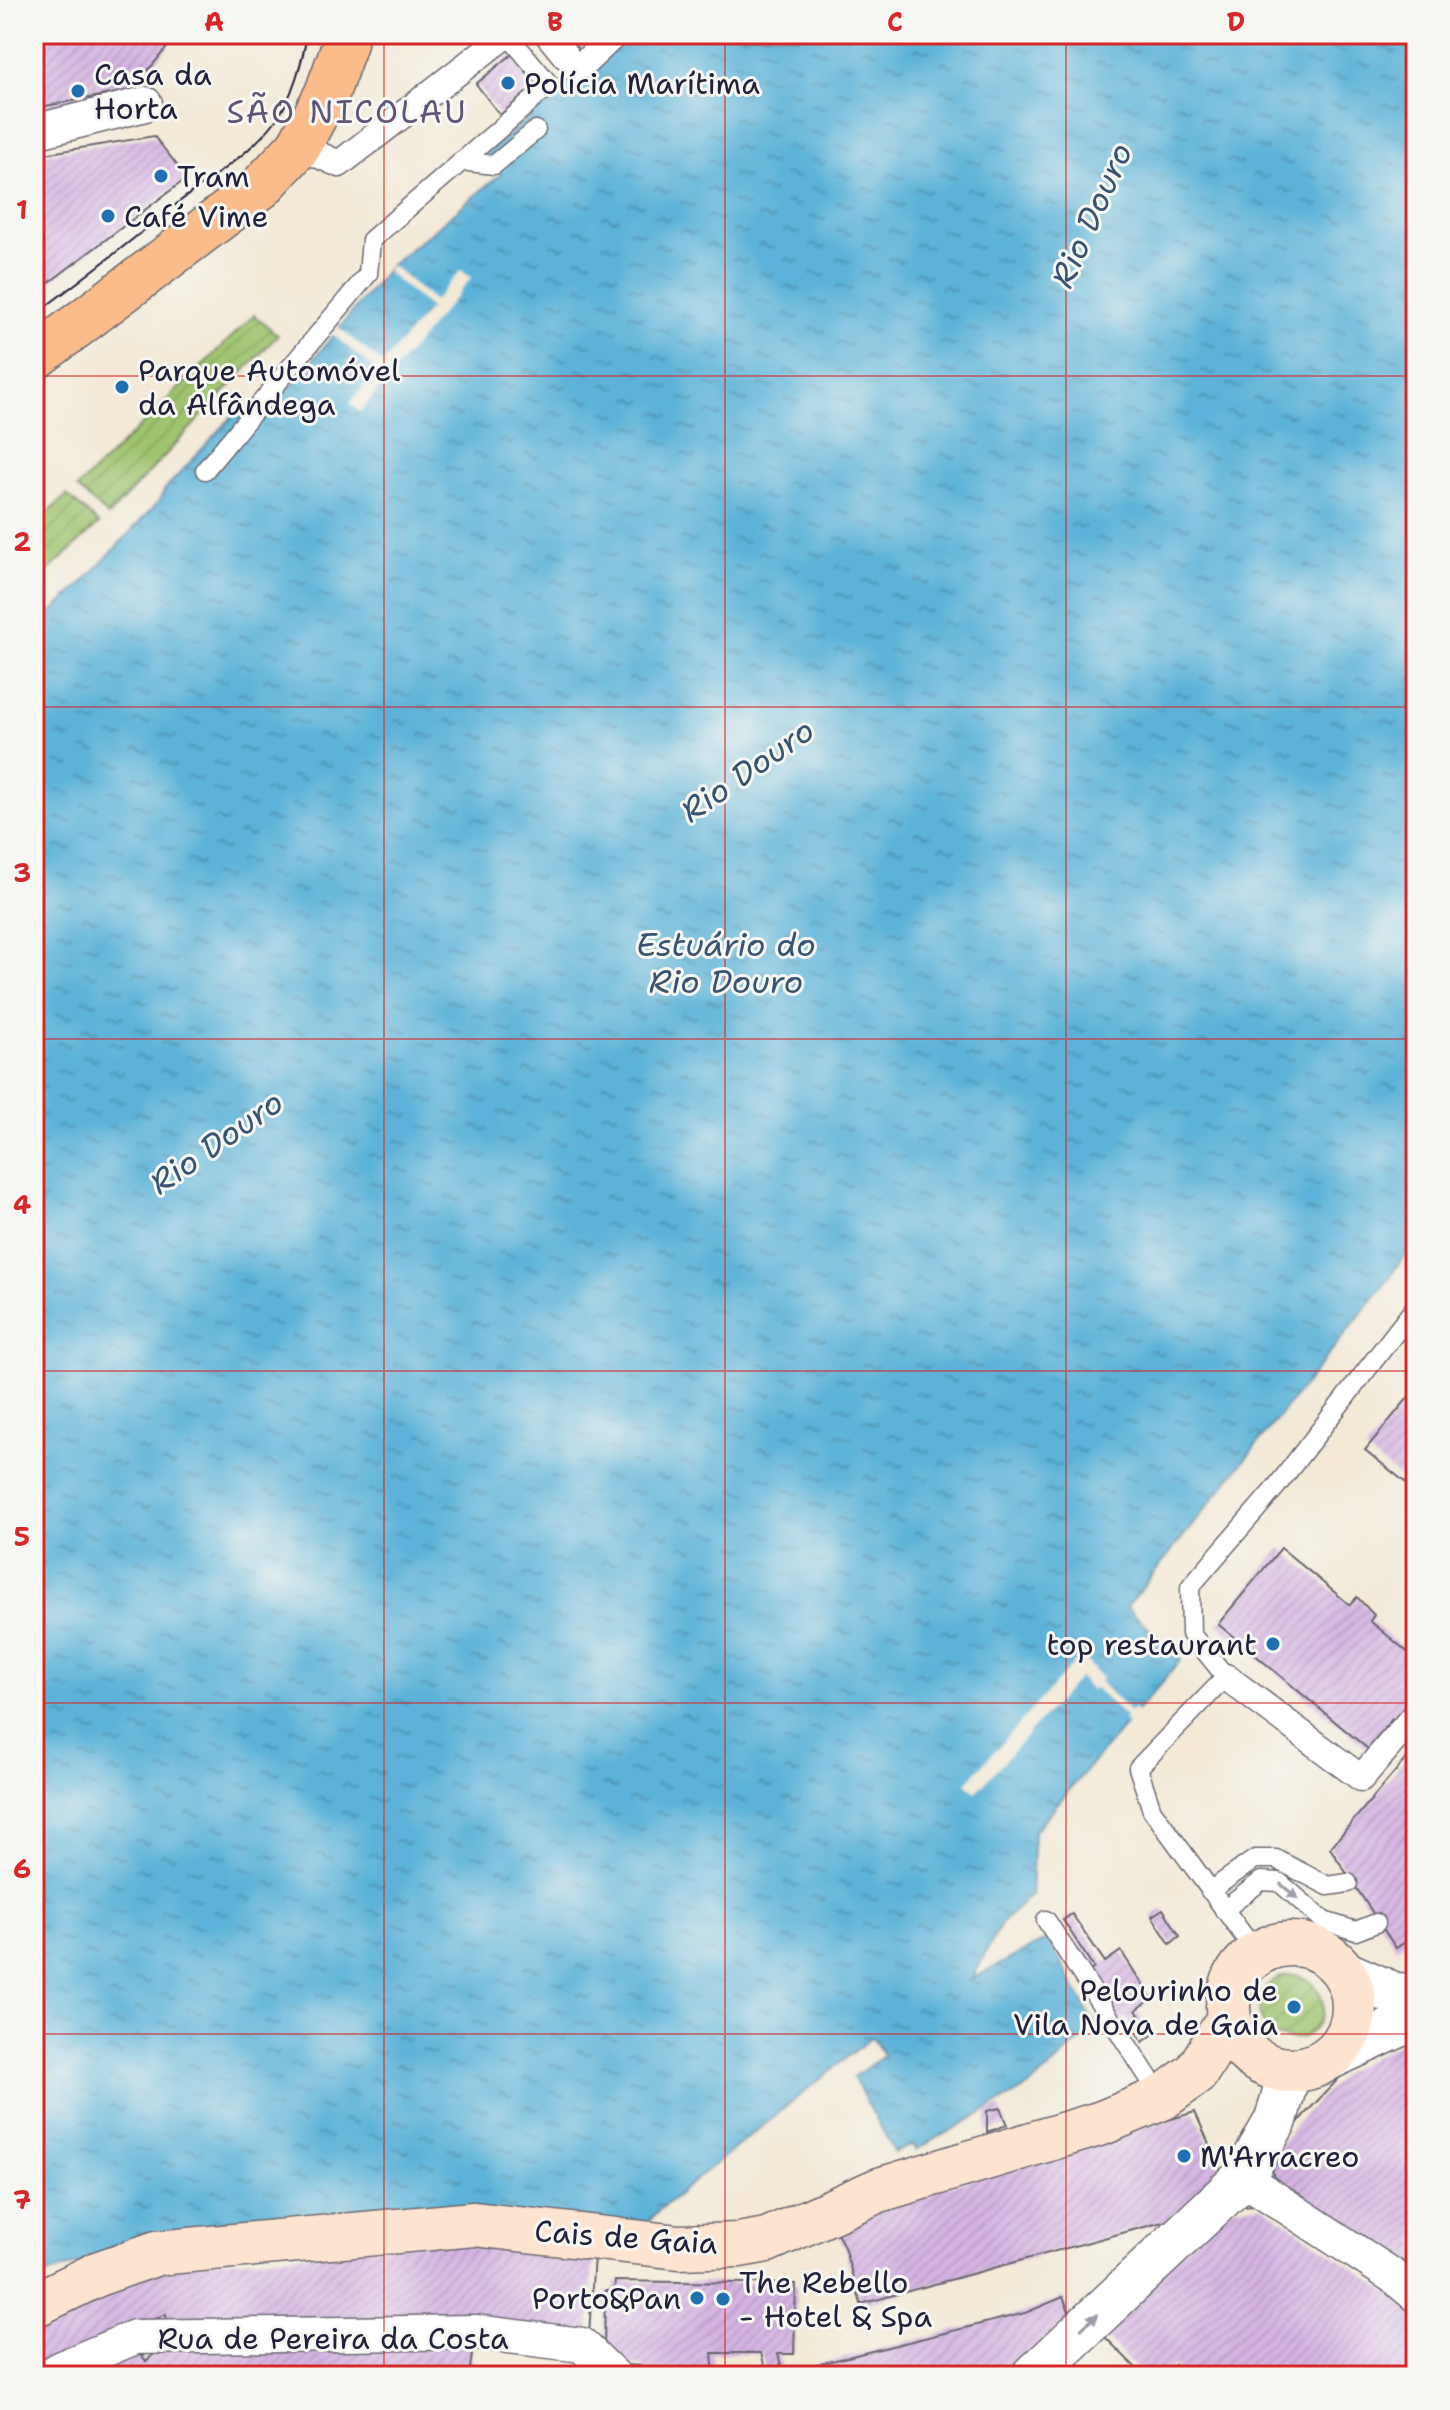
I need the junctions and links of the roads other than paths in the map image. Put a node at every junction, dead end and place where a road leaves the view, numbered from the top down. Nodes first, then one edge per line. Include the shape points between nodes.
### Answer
1 (507, 34) edge
2 (548, 34) edge
3 (615, 34) edge
4 (351, 37) edge
5 (145, 104) dead end
6 (536, 130) dead end
7 (34, 132) edge
8 (299, 146) junction
9 (461, 161) junction
10 (34, 358) edge
11 (205, 470) dead end
12 (1416, 1306) edge
13 (1226, 1677) junction
14 (1416, 1714) edge
15 (1348, 1883) dead end
16 (1210, 1891) junction
17 (1224, 1910) junction
18 (1046, 1920) dead end
19 (1376, 1923) dead end
20 (1257, 1954) junction
21 (1344, 1972) junction
22 (1416, 1995) edge
23 (1416, 2018) edge
24 (1229, 2019) junction
25 (1290, 2063) junction
26 (1179, 2085) junction
27 (1243, 2178) junction
28 (1416, 2295) edge
29 (34, 2305) edge
30 (48, 2376) edge
31 (614, 2376) edge
32 (1033, 2376) edge

1 - 8 street via 339,164
1 - 9 lane via 550,85
2 - 3 street via 572,63
4 - 8 main road
5 - 7 street
6 - 9 lane via 494,165
8 - 10 main road via 261,187
9 - 11 lane via 371,240 368,274
12 - 13 lane via 1276,1487 1190,1587 1191,1634
13 - 14 street via 1361,1778
13 - 16 lane via 1138,1768 1152,1810
15 - 16 lane via 1328,1886 1276,1859 1255,1859
16 - 17 lane
17 -> 19 lane via 1261,1881 1279,1882 1324,1921 1356,1931
17 - 20 lane
18 - 26 lane
20 - 21 main road via 1279,1945 1304,1945 1327,1954
20 - 24 main road via 1239,1971 1229,1994
21 - 22 street via 1395,1994
21 - 25 main road via 1353,1995 1353,2020 1343,2042
23 - 25 street
24 - 25 main road via 1238,2042
24 - 26 main road
25 - 26 main road, Cais de Gaia
25 - 27 street via 1276,2120
26 - 29 main road, Cais de Gaia via 1102,2123 879,2190 753,2243 679,2247 474,2224 157,2253
27 - 28 street
32 -> 27 street
30 - 31 street, Rua de Pereira da Costa via 135,2337 475,2332 582,2345

